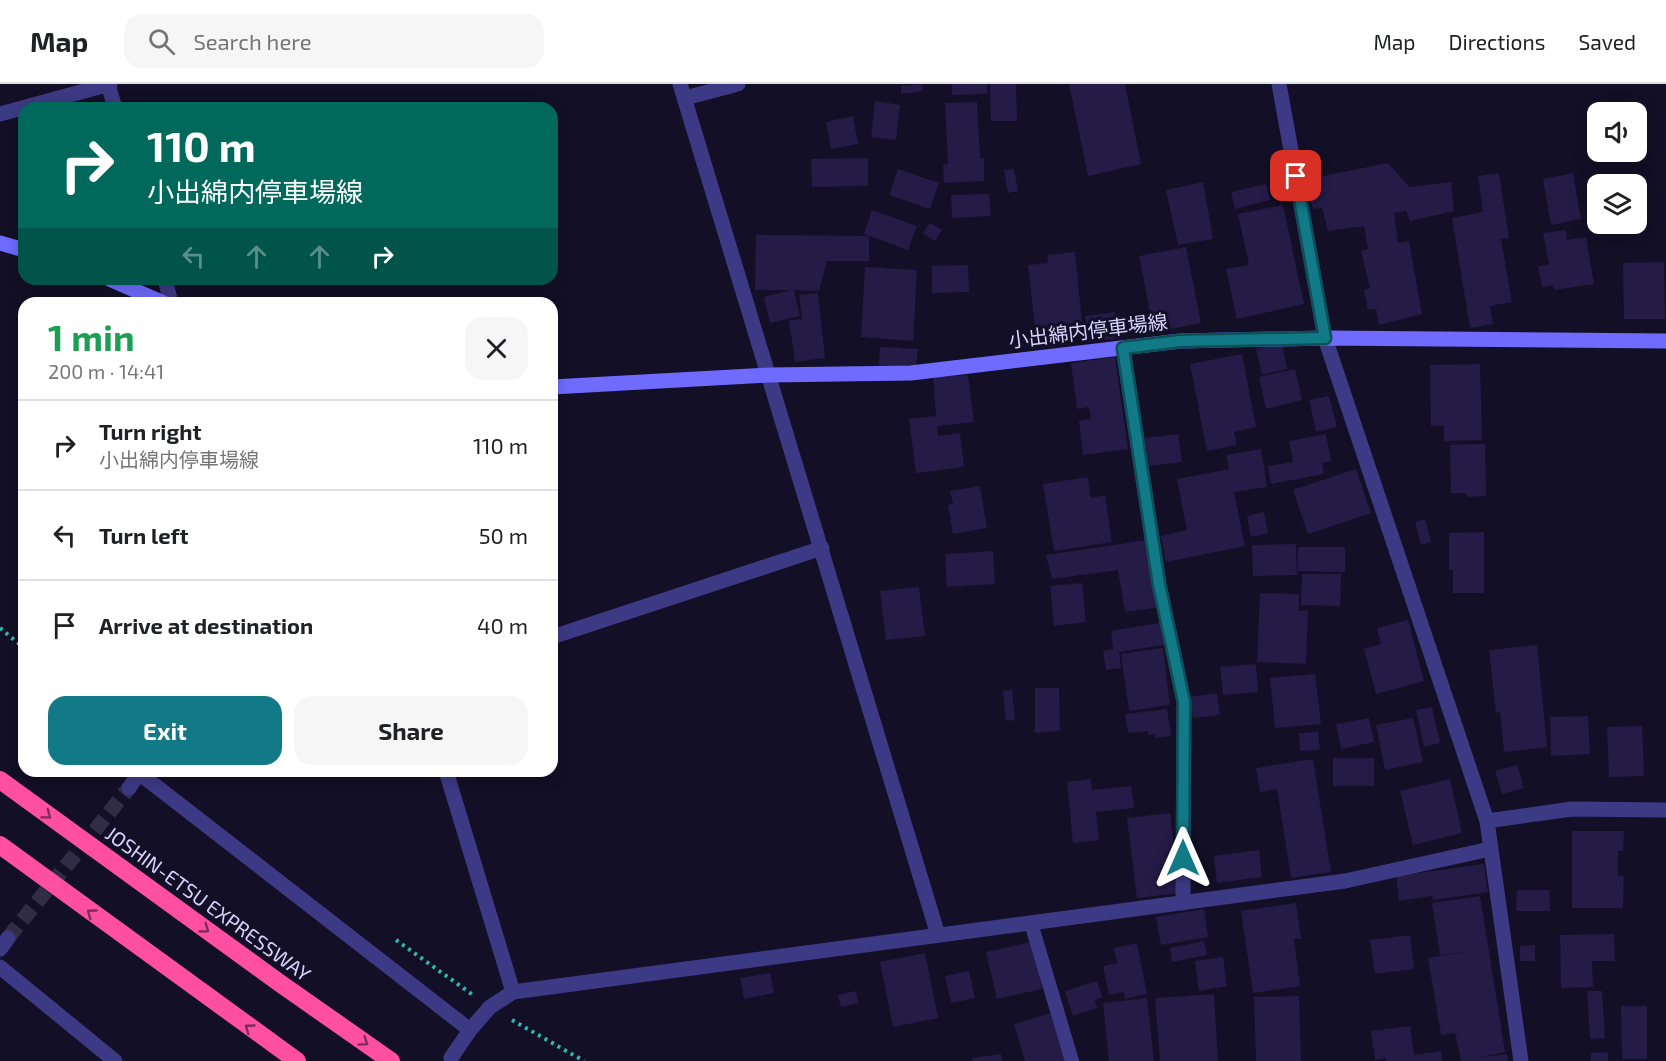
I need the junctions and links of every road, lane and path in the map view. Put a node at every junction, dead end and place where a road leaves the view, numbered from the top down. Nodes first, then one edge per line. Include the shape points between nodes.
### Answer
1 (109, 84) edge
2 (738, 84) edge
3 (1279, 84) edge
4 (683, 91) edge
5 (44, 102) edge
6 (114, 102) edge
7 (18, 109) edge
8 (0, 114) edge
9 (0, 243) edge
10 (18, 248) edge
11 (123, 285) edge
12 (150, 297) edge
13 (1325, 338) junction
14 (1666, 340) edge
15 (1123, 348) junction
16 (770, 375) junction
17 (558, 387) edge
18 (822, 548) junction
19 (0, 628) edge
20 (558, 635) edge
21 (18, 643) edge
22 (136, 777) edge
23 (144, 777) edge
24 (448, 777) edge
25 (0, 780) edge
26 (129, 788) tunnel mouth
27 (1666, 810) edge
28 (1487, 821) junction
29 (0, 845) edge
30 (1490, 849) junction
31 (1183, 903) junction
32 (1031, 923) junction
33 (939, 935) junction
34 (395, 940) dead end
35 (0, 967) edge
36 (513, 992) junction
37 (489, 1007) junction
38 (470, 1030) junction
39 (451, 1058) dead end
40 (115, 1061) edge
41 (297, 1061) edge
42 (391, 1061) edge
43 (584, 1061) edge
44 (1072, 1061) edge
45 (1521, 1061) edge

1 - 5 street
1 - 6 street
2 - 4 street
3 - 13 street
4 - 16 street
7 - 8 street
9 - 10 main road
11 - 12 main road
13 - 14 main road, 小出綿内停車場線
13 - 15 main road, 小出綿内停車場線 via 1180,341
13 - 28 street
15 - 16 main road, 小出綿内停車場線 via 910,373
15 - 31 street via 1159,584 1184,702
16 - 17 main road, 小出綿内停車場線
16 - 18 street
18 - 20 street
18 - 33 street
19 - 21 path
22 - 26 street
23 - 38 street
24 - 36 street
25 -> 42 highway, JOSHIN-ETSU EXPRESSWAY
27 - 28 street via 1572,809
28 - 30 street
41 -> 29 highway
30 - 31 street via 1345,881
30 - 45 street
31 - 32 street
32 - 33 street
32 - 44 lane
33 - 36 street
34 - 37 path
35 - 40 street
36 - 37 street
37 - 38 street
37 - 43 path
38 - 39 street

